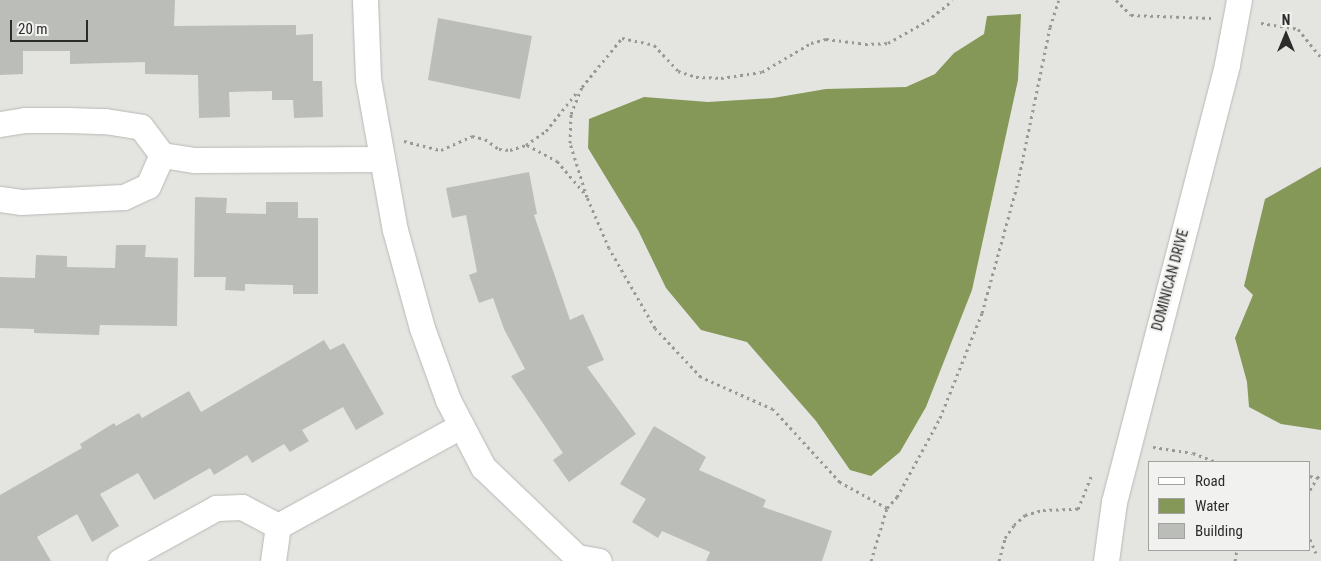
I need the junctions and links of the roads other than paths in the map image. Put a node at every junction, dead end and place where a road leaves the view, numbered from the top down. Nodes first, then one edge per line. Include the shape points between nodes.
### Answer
1 (365, 0) edge
2 (1239, 0) edge
3 (0, 124) edge
4 (390, 150) junction
5 (162, 155) junction
6 (0, 199) edge
7 (461, 426) junction
8 (278, 526) junction
9 (590, 560) edge
10 (120, 561) edge
11 (273, 561) edge
12 (1106, 561) edge

1 - 4 street via 368,79
2 - 12 street, DOMINICAN DRIVE via 1227,64 1114,502
3 - 5 street via 24,120 105,121 141,128
4 - 5 street via 195,160
4 - 7 street via 394,230 420,319 448,400
5 - 6 street via 148,186 124,197 22,202
7 - 8 street
7 - 9 street via 483,467 577,557
8 - 10 street via 242,507 216,508
8 - 11 street

